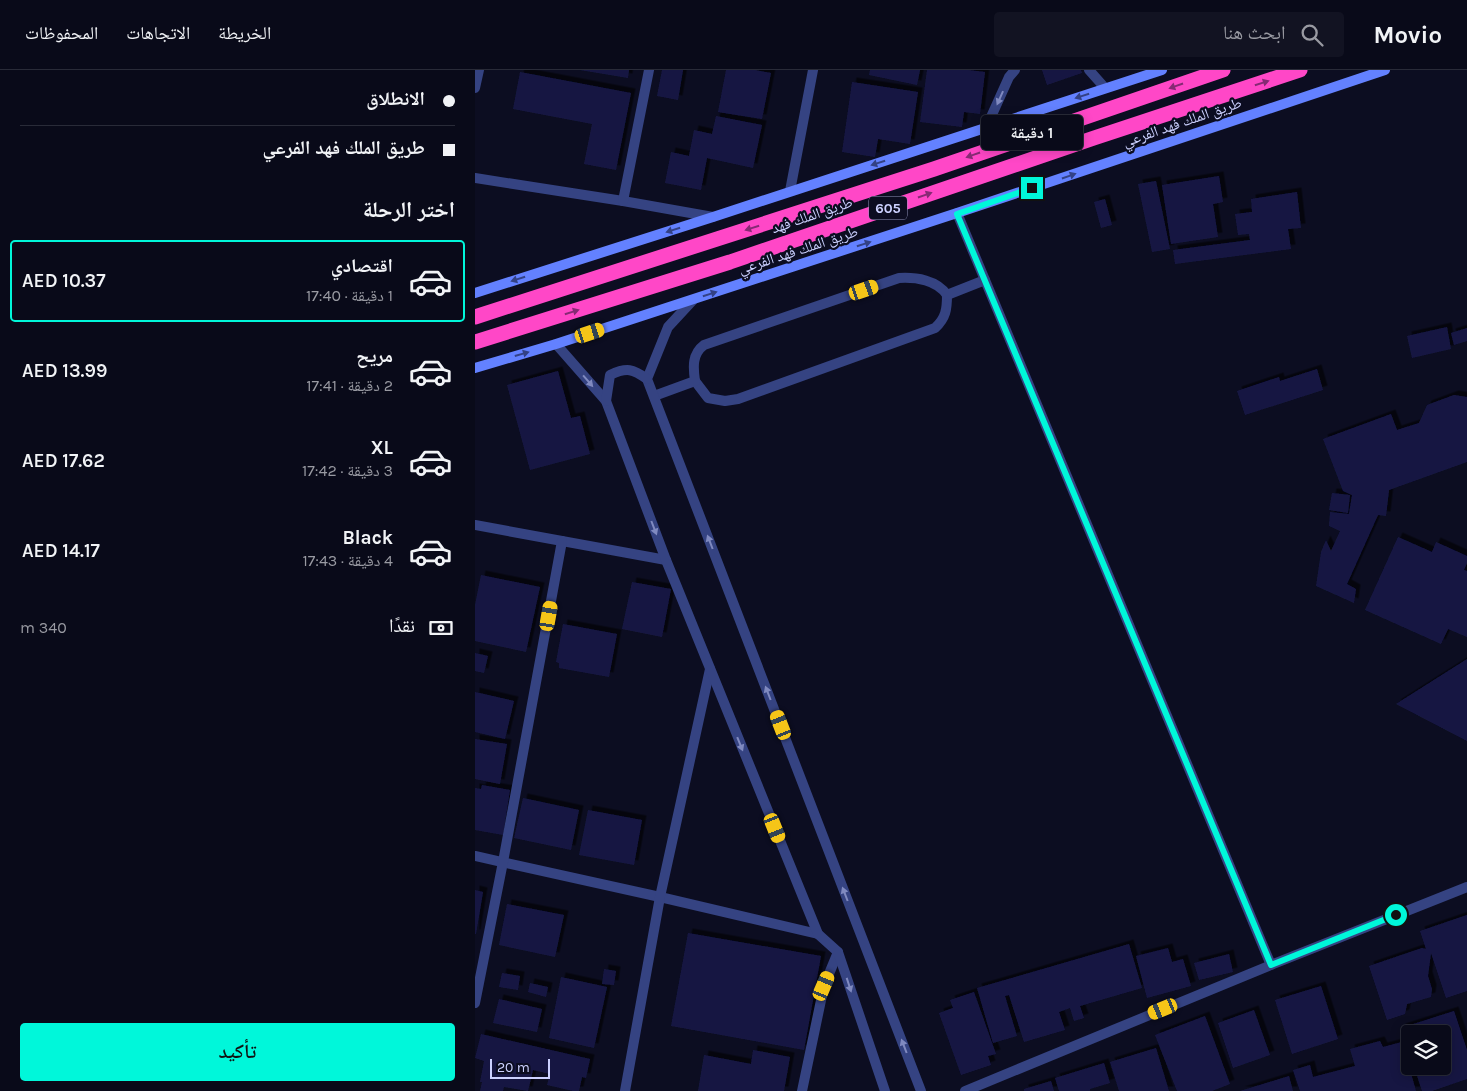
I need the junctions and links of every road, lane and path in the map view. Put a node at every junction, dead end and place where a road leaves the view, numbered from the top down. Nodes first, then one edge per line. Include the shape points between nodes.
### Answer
1 (479, 70) edge
2 (649, 70) edge
3 (813, 70) edge
4 (1015, 70) edge
5 (1089, 70) edge
6 (1161, 70) edge
7 (1223, 70) edge
8 (1300, 70) edge
9 (1385, 70) edge
10 (475, 88) edge
11 (1105, 88) junction
12 (986, 128) junction
13 (475, 178) edge
14 (790, 191) junction
15 (623, 201) junction
16 (957, 214) junction
17 (713, 217) junction
18 (985, 280) junction
19 (475, 292) edge
20 (947, 295) junction
21 (693, 300) junction
22 (475, 317) edge
23 (475, 342) edge
24 (556, 344) junction
25 (475, 368) edge
26 (647, 379) junction
27 (695, 381) junction
28 (654, 396) junction
29 (606, 401) junction
30 (475, 525) edge
31 (563, 541) junction
32 (667, 560) junction
33 (710, 669) junction
34 (475, 856) edge
35 (503, 862) junction
36 (1467, 887) edge
37 (660, 897) junction
38 (818, 934) junction
39 (838, 952) junction
40 (1271, 965) junction
41 (475, 1003) edge
42 (625, 1091) edge
43 (802, 1091) edge
44 (885, 1091) edge
45 (921, 1091) edge
46 (965, 1091) edge

1 - 10 street
2 - 15 street
3 - 14 street
4 -> 12 street
5 - 11 street
6 - 11 main road
7 -> 22 highway, طريق الملك فهد / 605 via 924,172
23 -> 8 highway, طريق الملك فهد / 605 via 730,262
16 -> 9 main road, طريق الملك فهد الفرعي
11 -> 12 main road
12 -> 14 main road
13 - 15 street
14 - 17 main road
15 - 17 street
16 - 18 street
21 -> 16 main road, طريق الملك فهد الفرعي
17 -> 19 main road
18 - 20 street
18 - 40 street
20 - 27 street via 947,312 935,328 738,399 708,398
20 - 27 street via 941,287 927,281 899,278 704,345 695,356
21 - 24 main road, طريق الملك فهد الفرعي
21 - 26 street via 668,327
25 -> 24 main road, طريق الملك فهد الفرعي
24 -> 29 street
26 - 28 street
26 - 29 street via 634,370 621,370 610,375
27 - 28 street
45 -> 28 street
29 -> 32 street
30 - 31 street
31 - 32 street
31 - 35 street
32 - 33 street
33 - 37 street
33 -> 38 street
34 - 35 street
35 - 37 street
35 - 41 street
36 - 40 street
37 - 38 street
37 - 42 street
38 - 39 street
39 - 43 street via 824,986
39 -> 44 street
40 - 46 street

